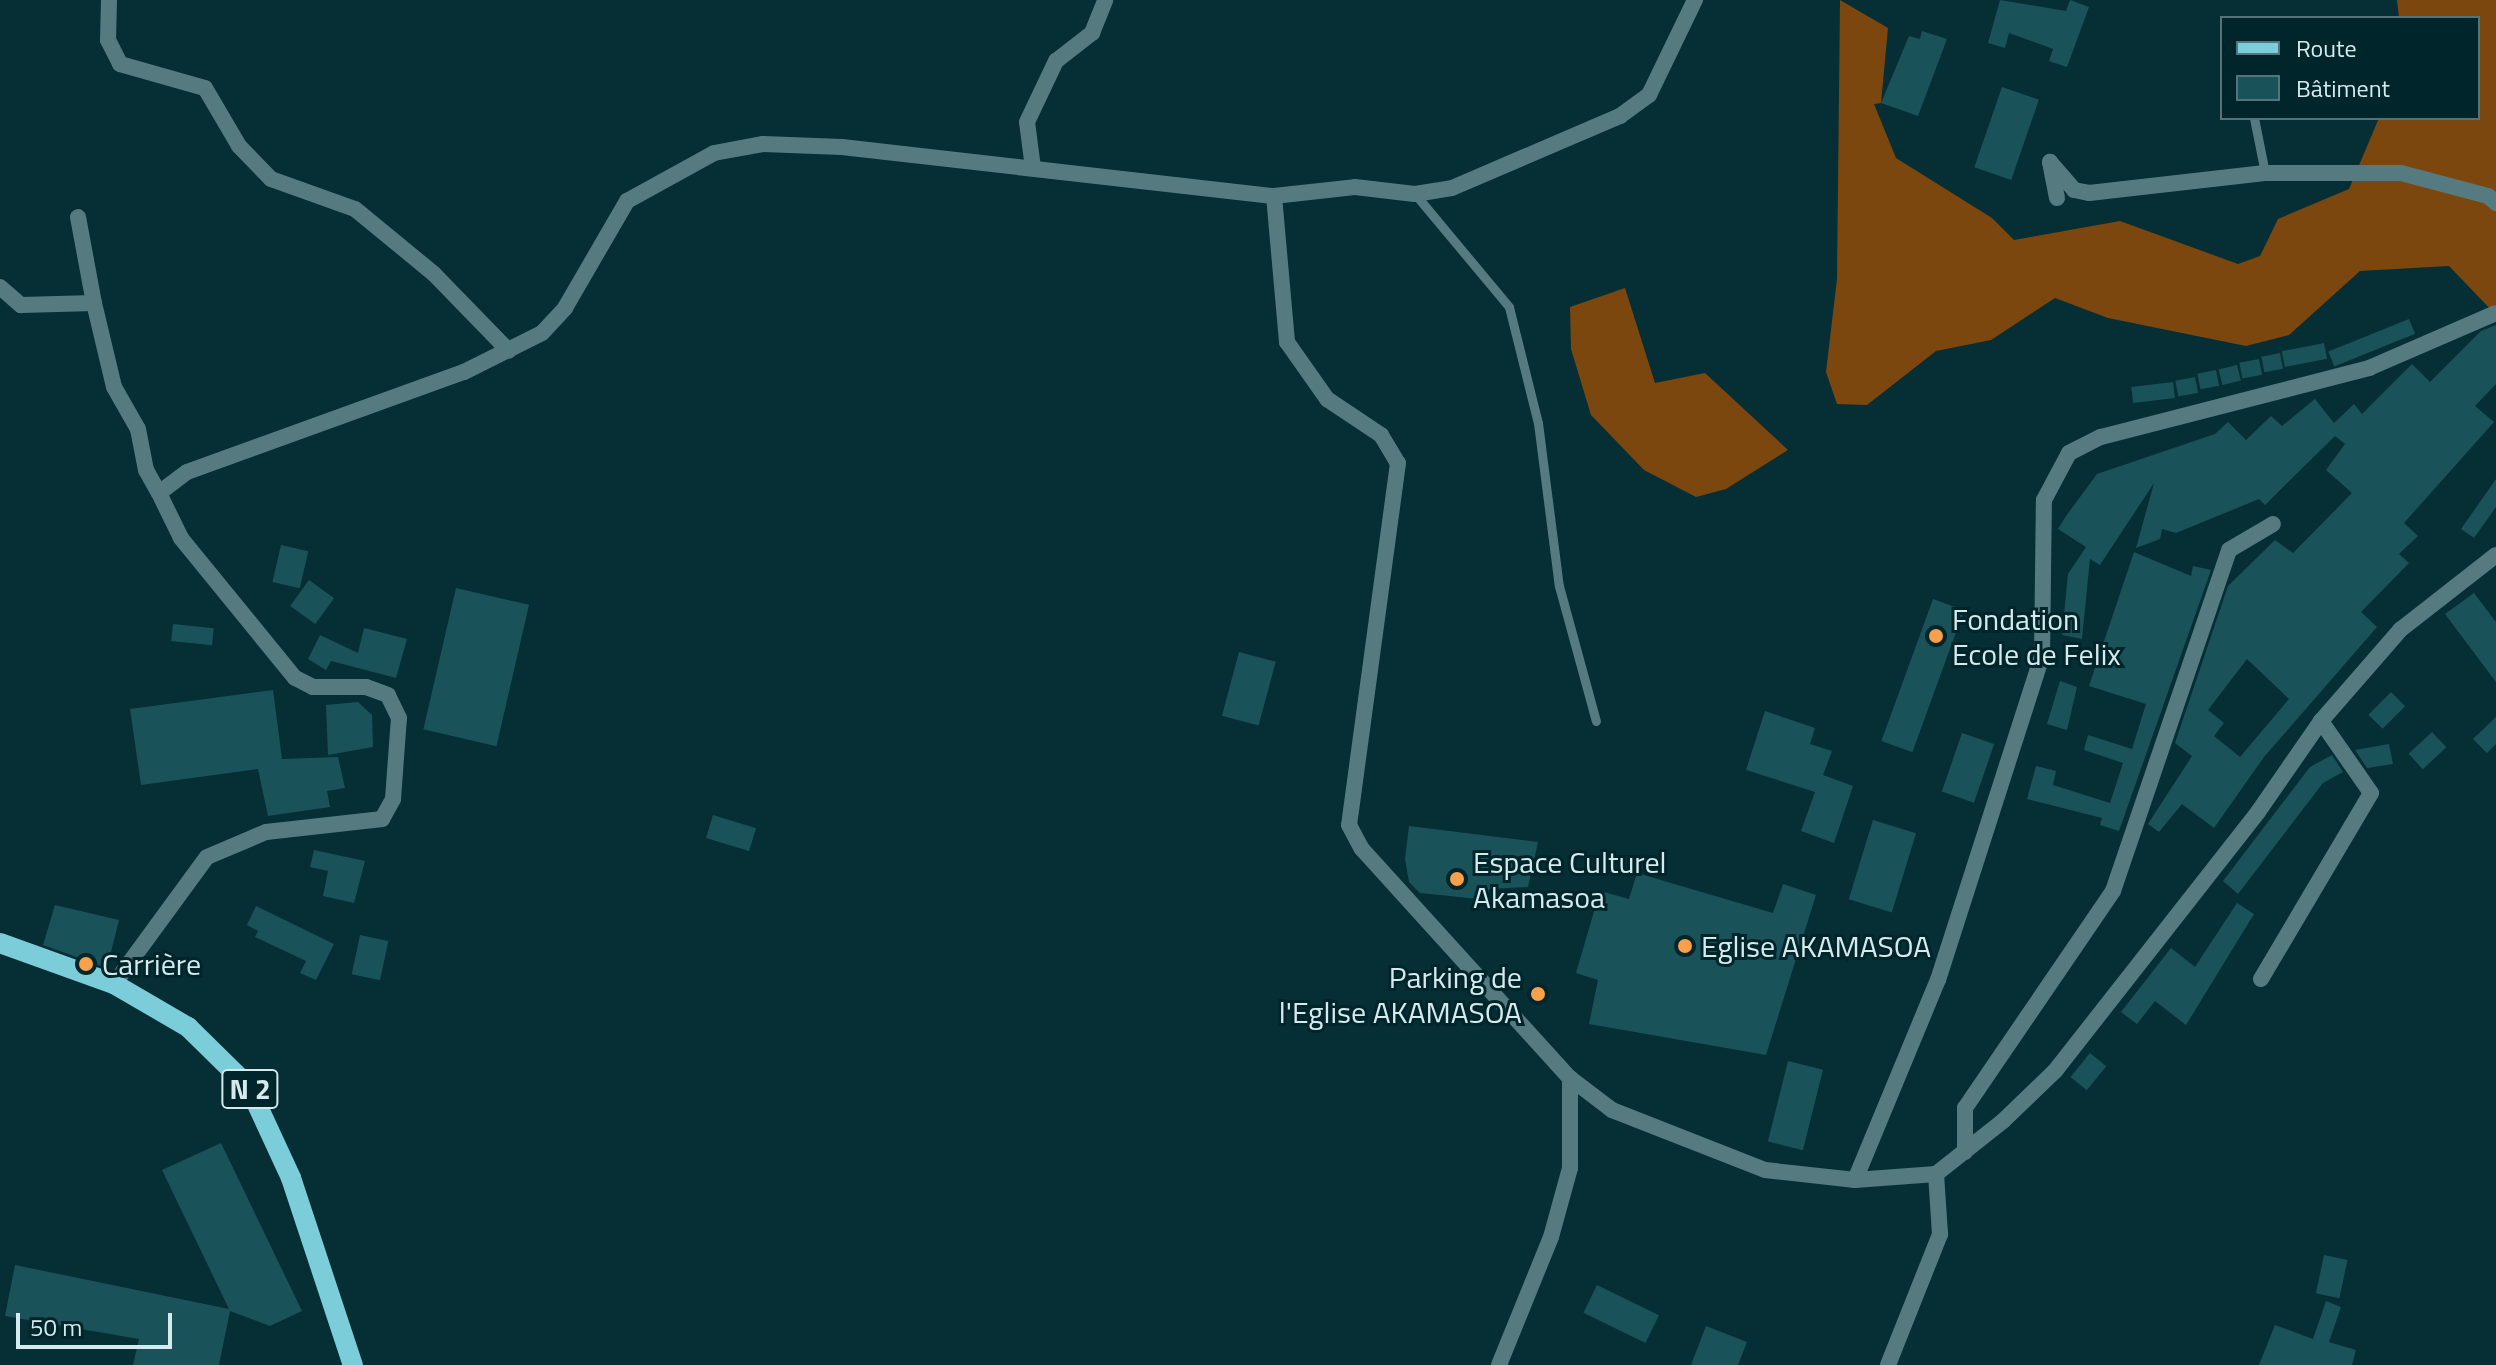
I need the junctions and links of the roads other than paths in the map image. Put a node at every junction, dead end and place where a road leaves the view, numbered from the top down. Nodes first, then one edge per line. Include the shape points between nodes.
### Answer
1 (109, 0) edge
2 (1105, 0) edge
3 (1695, 0) edge
4 (2254, 120) edge
5 (1033, 168) junction
6 (2265, 173) junction
7 (1415, 194) junction
8 (1274, 196) junction
9 (2057, 198) dead end
10 (2496, 203) edge
11 (78, 217) dead end
12 (0, 287) edge
13 (94, 303) junction
14 (2496, 313) edge
15 (509, 351) junction
16 (159, 493) junction
17 (2273, 524) dead end
18 (2496, 555) edge
19 (1596, 721) dead end
20 (2321, 721) junction
21 (0, 943) edge
22 (2261, 979) dead end
23 (114, 984) junction
24 (1570, 1078) junction
25 (1965, 1152) junction
26 (1936, 1174) junction
27 (1855, 1180) junction
28 (353, 1365) edge
29 (1499, 1365) edge
30 (1888, 1365) edge

1 - 15 street via 108,40 120,64 205,88 239,146 271,179 355,209 434,274
2 - 5 street via 1092,33 1056,61 1027,122
3 - 7 street via 1649,95 1620,116 1452,188
4 - 6 lane
5 - 8 street
5 - 15 street via 810,146 763,144 714,153 627,201 565,308 542,333
6 - 9 street via 2089,193 2074,190 2050,162
6 - 10 street via 2401,173
7 - 8 street via 1355,187
7 - 19 lane via 1509,307 1538,423 1559,586
8 - 24 street via 1287,342 1327,399 1381,435 1398,463 1349,825 1362,849
11 - 13 street
12 - 13 street via 21,305
13 - 16 street via 114,387 138,429 146,470
14 - 27 street via 2369,368 2101,437 2069,453 2044,500 2042,656 1938,980
15 - 16 street via 187,472
16 - 23 street via 181,538 295,678 313,687 366,687 388,695 399,718 393,799 382,819 266,832 214,852 193,870
17 - 25 street via 2229,550 2113,891 1965,1108
18 - 20 street via 2400,630
20 - 22 street via 2371,793
20 - 25 street via 2258,812 2055,1071
21 - 23 main road, N 2
23 - 28 main road, N 2 via 188,1027 249,1087 291,1178
24 - 27 street via 1612,1110 1693,1146 1765,1170
24 - 29 street via 1570,1168 1551,1237
25 - 26 street
26 - 27 street
26 - 30 street via 1940,1234

